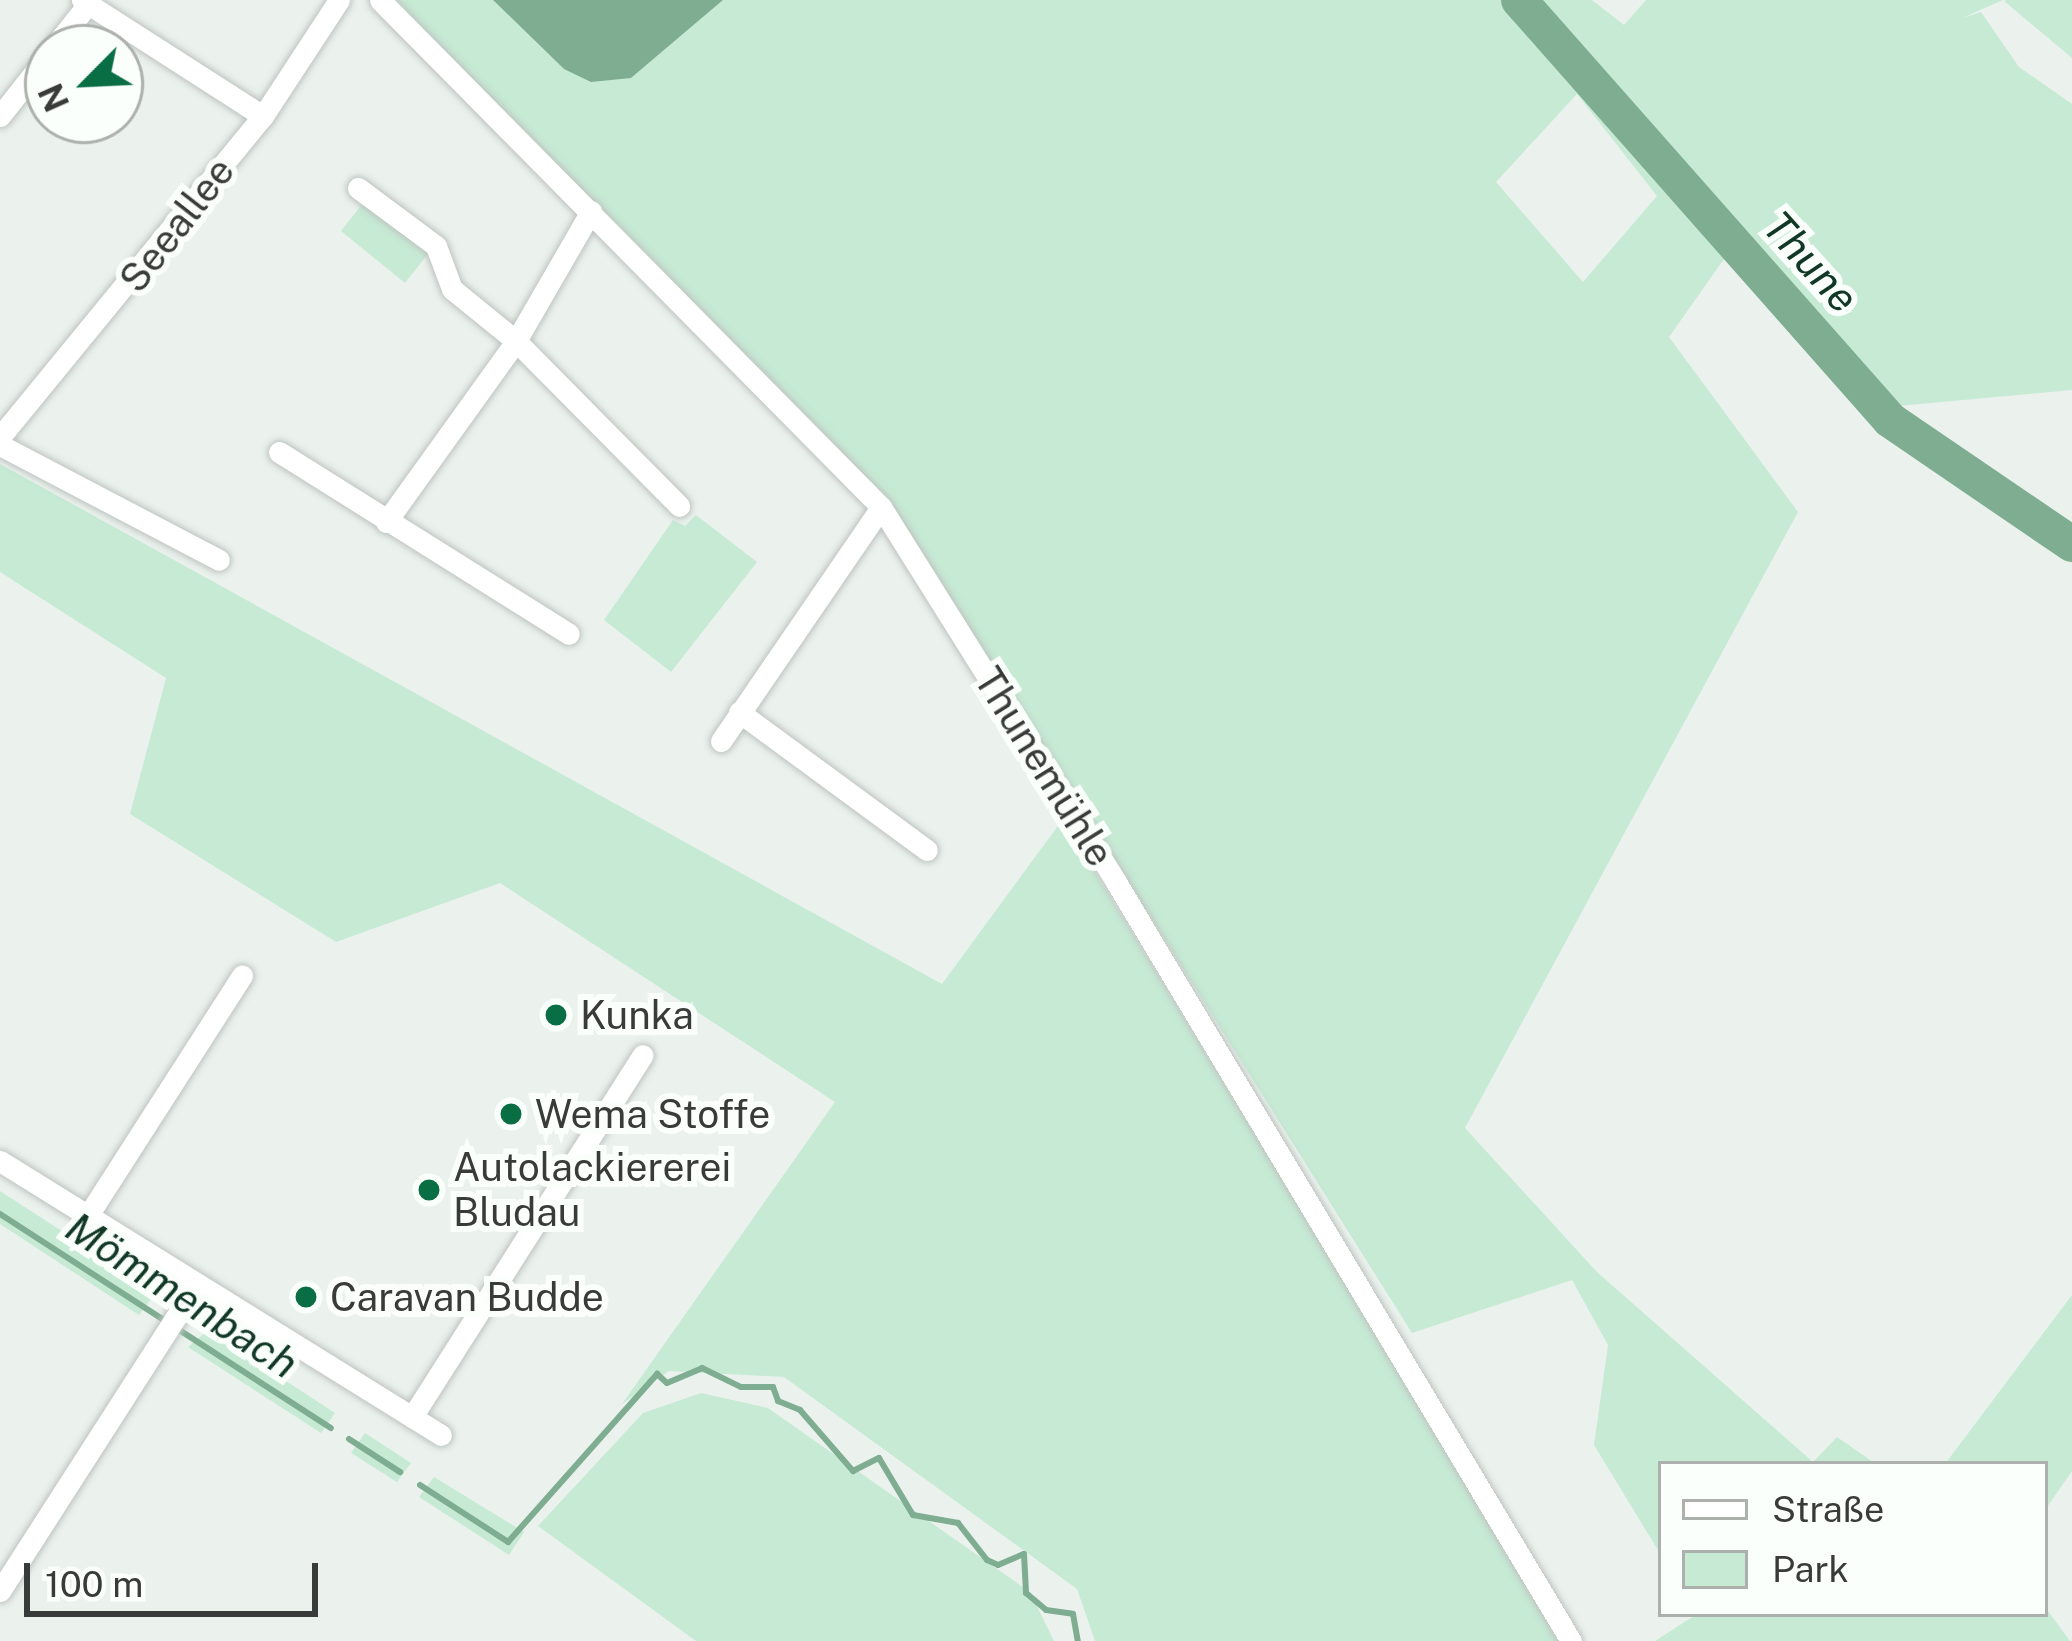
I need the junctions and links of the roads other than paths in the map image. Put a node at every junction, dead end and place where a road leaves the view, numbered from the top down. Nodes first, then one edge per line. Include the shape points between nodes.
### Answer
1 (339, 0) edge
2 (380, 0) edge
3 (85, 2) edge
4 (24, 85) edge
5 (0, 116) edge
6 (263, 116) junction
7 (358, 188) dead end
8 (591, 211) junction
9 (516, 341) junction
10 (0, 441) edge
11 (279, 452) dead end
12 (679, 506) dead end
13 (881, 507) junction
14 (386, 522) junction
15 (218, 560) dead end
16 (569, 634) dead end
17 (740, 712) junction
18 (721, 741) dead end
19 (927, 850) dead end
20 (242, 976) dead end
21 (643, 1055) dead end
22 (0, 1161) edge
23 (86, 1217) junction
24 (195, 1287) junction
25 (412, 1418) junction
26 (441, 1435) dead end
27 (0, 1592) edge
28 (1571, 1641) edge

1 - 6 street, Seeallee
2 - 8 street, Thunemühle
3 - 6 street
4 - 5 street
6 - 10 street, Seeallee
7 - 9 street via 436,247 452,289
8 - 9 street
8 - 13 street, Thunemühle
9 - 12 street
9 - 14 street
10 - 15 street
11 - 14 street
13 - 17 street
13 - 28 street, Thunemühle
14 - 16 street
17 - 18 street
17 - 19 street
20 - 23 street
21 - 25 street
22 - 23 street
23 - 24 street
24 - 25 street
24 - 27 street
25 - 26 street

